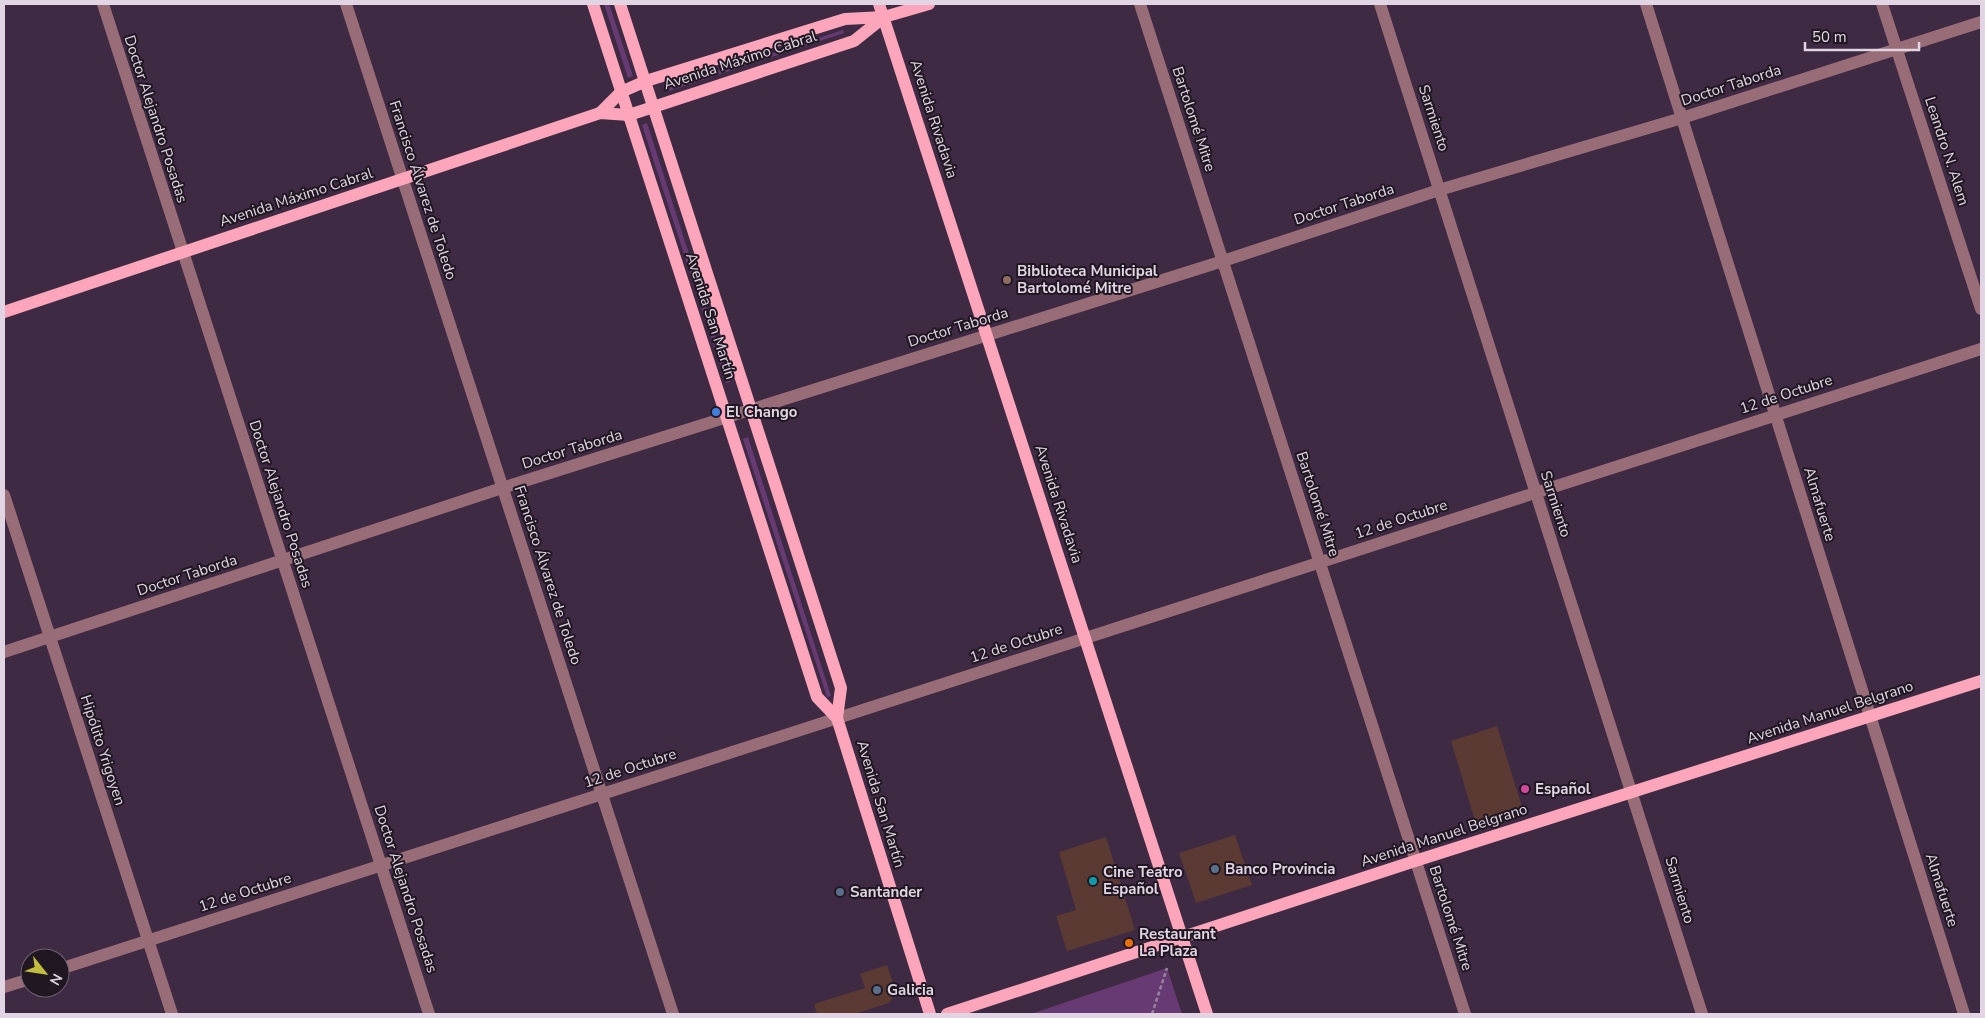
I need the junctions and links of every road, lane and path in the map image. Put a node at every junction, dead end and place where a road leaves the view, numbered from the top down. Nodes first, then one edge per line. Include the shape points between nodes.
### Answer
1 (103, 4) edge
2 (346, 4) edge
3 (593, 4) edge
4 (620, 4) edge
5 (879, 4) edge
6 (929, 4) edge
7 (1140, 4) edge
8 (1380, 4) edge
9 (1646, 4) edge
10 (1882, 4) edge
11 (884, 17) junction
12 (1981, 22) edge
13 (1896, 48) junction
14 (646, 81) junction
15 (621, 92) junction
16 (654, 106) junction
17 (600, 112) junction
18 (629, 115) junction
19 (1682, 118) junction
20 (402, 179) junction
21 (1439, 190) junction
22 (182, 252) junction
23 (1223, 261) junction
24 (1981, 309) edge
25 (4, 312) edge
26 (986, 335) junction
27 (1981, 349) edge
28 (751, 410) junction
29 (1776, 415) junction
30 (726, 417) junction
31 (502, 488) junction
32 (1536, 493) junction
33 (4, 495) edge
34 (282, 561) junction
35 (1320, 562) junction
36 (49, 637) junction
37 (1085, 638) junction
38 (4, 652) edge
39 (1981, 681) edge
40 (1870, 716) junction
41 (837, 718) junction
42 (1632, 793) junction
43 (602, 794) junction
44 (1416, 861) junction
45 (381, 865) junction
46 (1182, 938) junction
47 (148, 941) junction
48 (70, 966) edge
49 (1167, 968) dead end
50 (20, 982) edge
51 (4, 987) edge
52 (172, 1014) edge
53 (429, 1014) edge
54 (673, 1014) edge
55 (930, 1014) edge
56 (947, 1014) edge
57 (1152, 1014) edge
58 (1207, 1014) edge
59 (1466, 1014) edge
60 (1702, 1014) edge
61 (1964, 1014) edge

1 - 22 street, Doctor Alejandro Posadas
2 - 20 street, Francisco Álvarez de Toledo
3 - 15 main road, Avenida San Martín
4 - 14 main road, Avenida San Martín
5 - 11 main road, Avenida Rivadavia
6 - 11 main road, Avenida Máximo Cabral
7 - 23 street, Bartolomé Mitre
8 - 21 street, Sarmiento
9 - 19 street, Almafuerte
10 - 13 street, Leandro N. Alem
11 - 14 main road, Avenida Máximo Cabral via 845,19
11 - 16 main road, Avenida Máximo Cabral via 854,41
11 - 26 main road, Avenida Rivadavia
12 - 13 street, Doctor Taborda
13 - 19 street, Doctor Taborda
13 - 24 street, Leandro N. Alem
14 - 15 main road, Avenida Máximo Cabral
14 - 16 main road, Avenida San Martín
15 - 17 main road, Avenida Máximo Cabral
15 - 18 main road, Avenida San Martín
16 - 18 main road, Avenida Máximo Cabral
16 - 28 main road, Avenida San Martín
17 - 18 main road, Avenida Máximo Cabral
17 - 20 main road, Avenida Máximo Cabral
18 - 30 main road, Avenida San Martín
19 - 21 street, Doctor Taborda
19 - 29 street, Almafuerte
20 - 22 main road, Avenida Máximo Cabral
20 - 31 street, Francisco Álvarez de Toledo
21 - 23 street, Doctor Taborda
21 - 32 street, Sarmiento
22 - 25 main road, Avenida Máximo Cabral
22 - 34 street, Doctor Alejandro Posadas
23 - 26 street, Doctor Taborda
23 - 35 street, Bartolomé Mitre
26 - 28 street, Doctor Taborda
26 - 37 main road, Avenida Rivadavia
27 - 29 street, 12 de Octubre
28 - 30 street, Doctor Taborda
28 - 41 main road, Avenida San Martín via 841,688
29 - 32 street, 12 de Octubre
29 - 40 street, Almafuerte
30 - 31 street, Doctor Taborda
30 - 41 main road, Avenida San Martín via 817,697
31 - 34 street, Doctor Taborda
31 - 43 street, Francisco Álvarez de Toledo
32 - 35 street, 12 de Octubre
32 - 42 street, Sarmiento
33 - 36 street, Hipólito Yrigoyen
34 - 36 street, Doctor Taborda
34 - 45 street, Doctor Alejandro Posadas
35 - 37 street, 12 de Octubre
35 - 44 street, Bartolomé Mitre
36 - 38 street, Doctor Taborda
36 - 47 street, Hipólito Yrigoyen
37 - 41 street, 12 de Octubre
37 - 46 main road, Avenida Rivadavia
39 - 40 main road, Avenida Manuel Belgrano
40 - 42 main road, Avenida Manuel Belgrano
40 - 61 street, Almafuerte
41 - 43 street, 12 de Octubre
41 - 55 main road, Avenida San Martín
42 - 44 main road, Avenida Manuel Belgrano
42 - 60 street, Sarmiento
43 - 45 street, 12 de Octubre
43 - 54 street, Francisco Álvarez de Toledo
44 - 46 main road, Avenida Manuel Belgrano
44 - 59 street, Bartolomé Mitre
45 - 47 street, 12 de Octubre
45 - 53 street, Doctor Alejandro Posadas
46 - 56 main road, Avenida Manuel Belgrano
46 - 58 main road, Avenida Rivadavia
47 - 48 street, 12 de Octubre
47 - 52 street, Hipólito Yrigoyen
49 - 57 path
50 - 51 street

